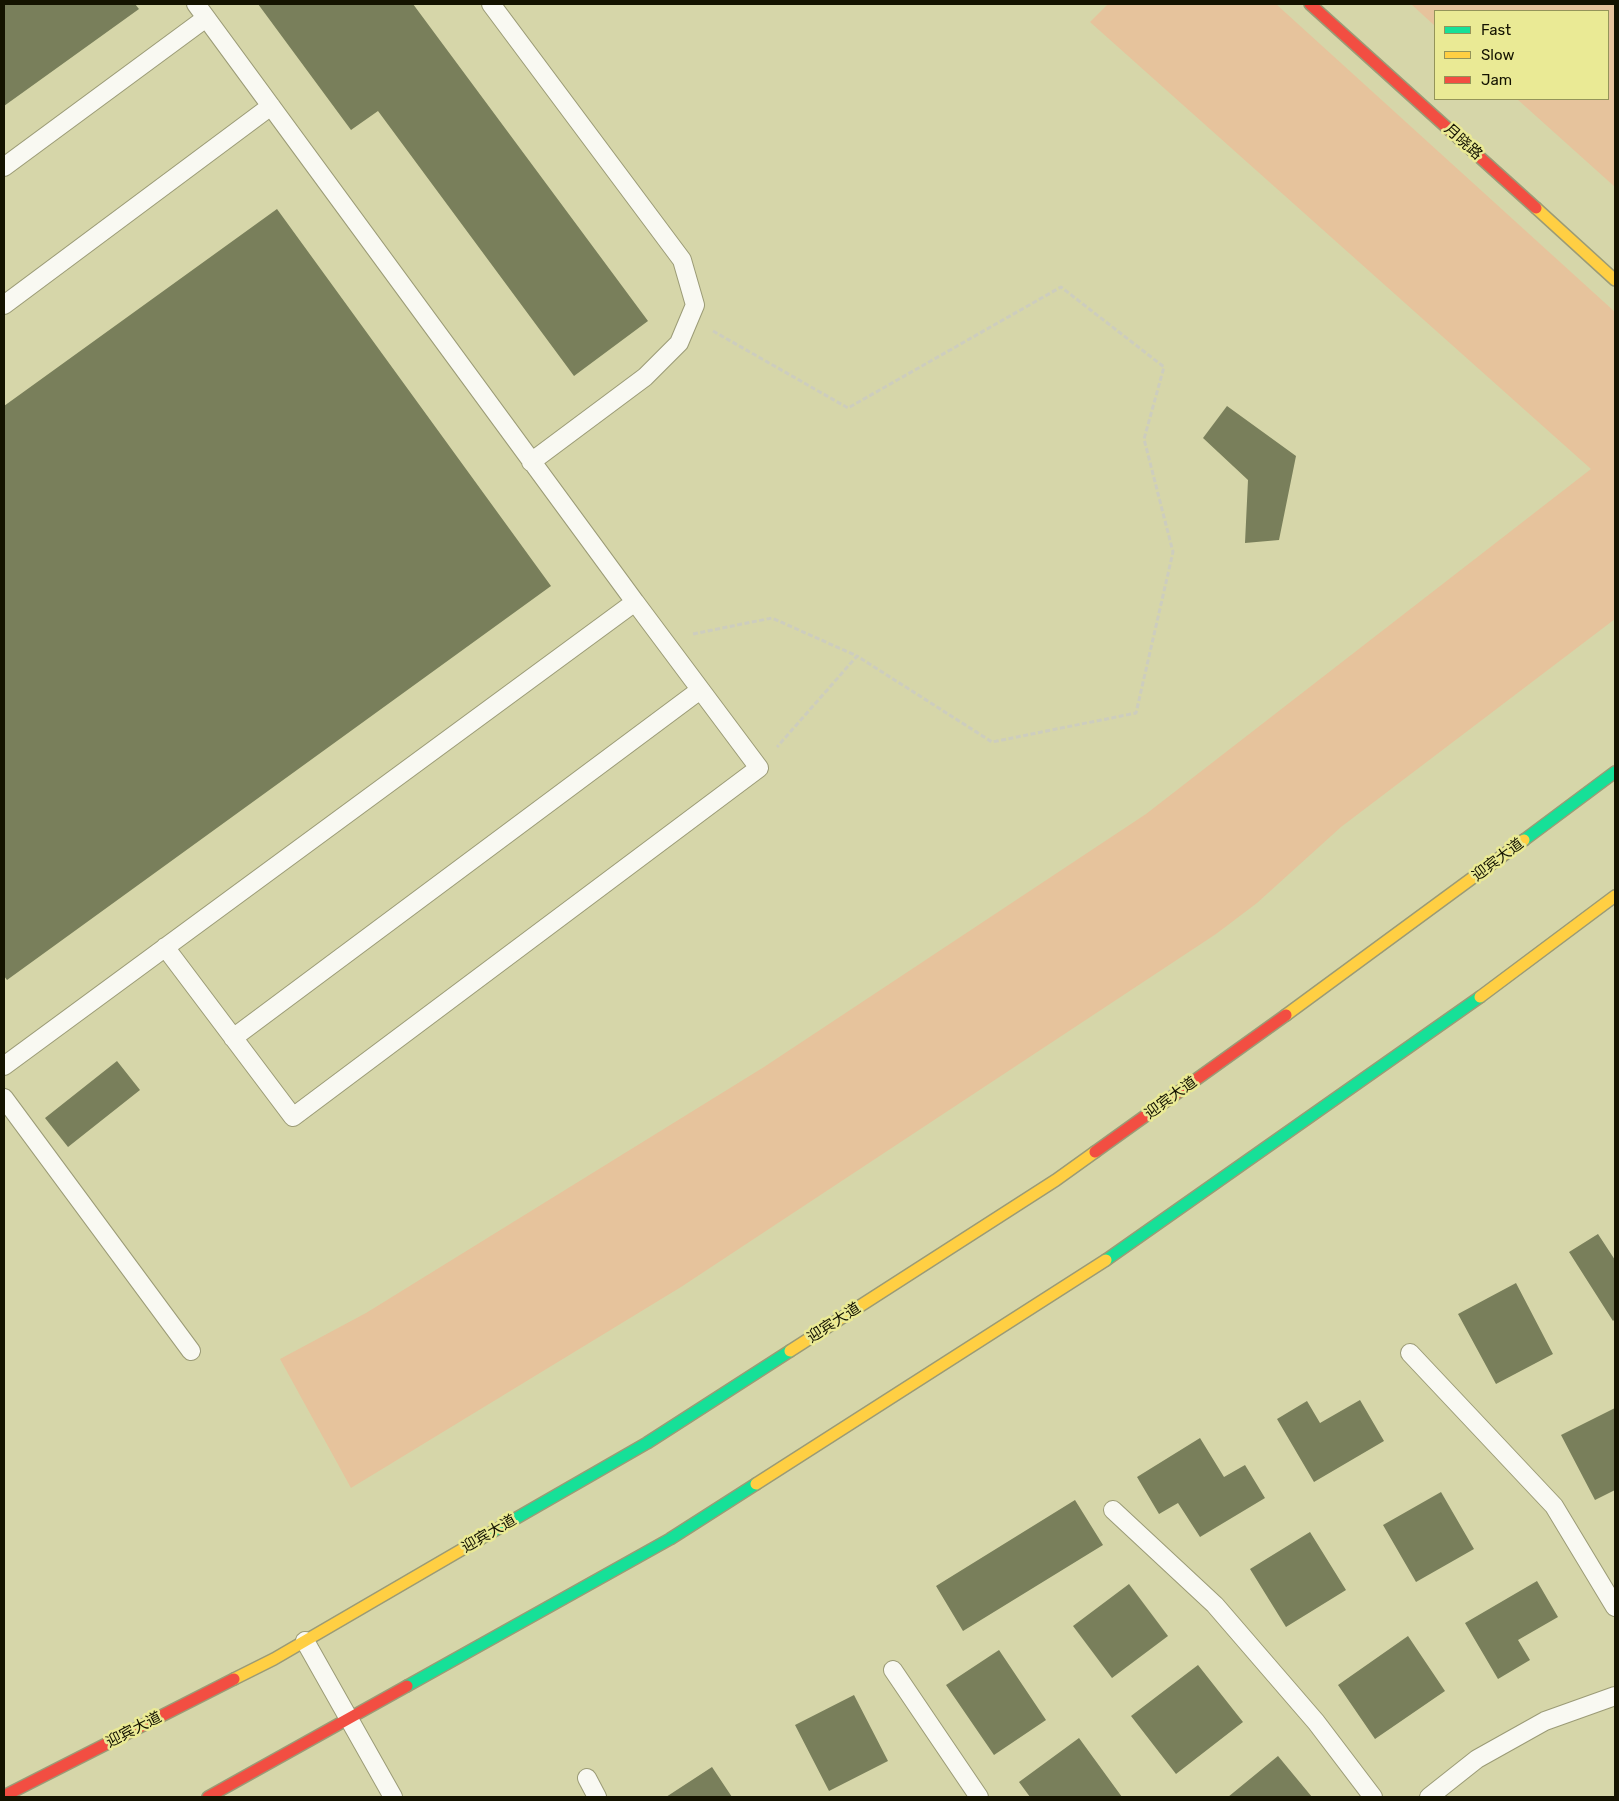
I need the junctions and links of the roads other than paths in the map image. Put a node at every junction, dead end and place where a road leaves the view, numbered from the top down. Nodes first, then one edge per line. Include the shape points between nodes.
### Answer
1 (491, 4) edge
2 (1310, 4) edge
3 (201, 11) edge
4 (271, 106) junction
5 (4, 167) edge
6 (1615, 280) edge
7 (4, 305) edge
8 (531, 462) junction
9 (635, 602) junction
10 (700, 690) junction
11 (1615, 772) edge
12 (1615, 896) edge
13 (165, 947) junction
14 (233, 1038) junction
15 (4, 1066) edge
16 (4, 1098) edge
17 (191, 1351) dead end
18 (1410, 1353) dead end
19 (1113, 1510) dead end
20 (1615, 1607) edge
21 (305, 1641) junction
22 (893, 1670) dead end
23 (1615, 1696) edge
24 (349, 1719) junction
25 (587, 1778) dead end
26 (4, 1796) edge
27 (208, 1797) edge
28 (393, 1797) edge
29 (596, 1797) edge
30 (979, 1797) edge
31 (1373, 1797) edge
32 (1429, 1797) edge

1 - 8 lane via 682,260 695,305 679,343 645,377
2 - 6 main road, 月晓路
3 - 4 lane
3 - 5 lane
4 - 7 lane
4 - 8 lane
8 - 9 lane
9 - 10 lane
9 - 13 lane
10 - 14 lane
10 - 14 lane via 759,768 293,1117
11 - 21 main road, 迎宾大道 via 1423,916 1056,1180 647,1443
12 - 24 main road via 1457,1015 1098,1266 670,1539
13 - 14 lane
13 - 15 lane
16 - 17 lane
18 - 20 lane via 1554,1506
19 - 31 lane via 1215,1606 1316,1722
21 - 24 lane
21 - 26 main road, 迎宾大道
22 - 30 lane
23 - 32 lane via 1545,1721 1477,1759
24 - 27 main road
24 - 28 lane
25 - 29 lane

